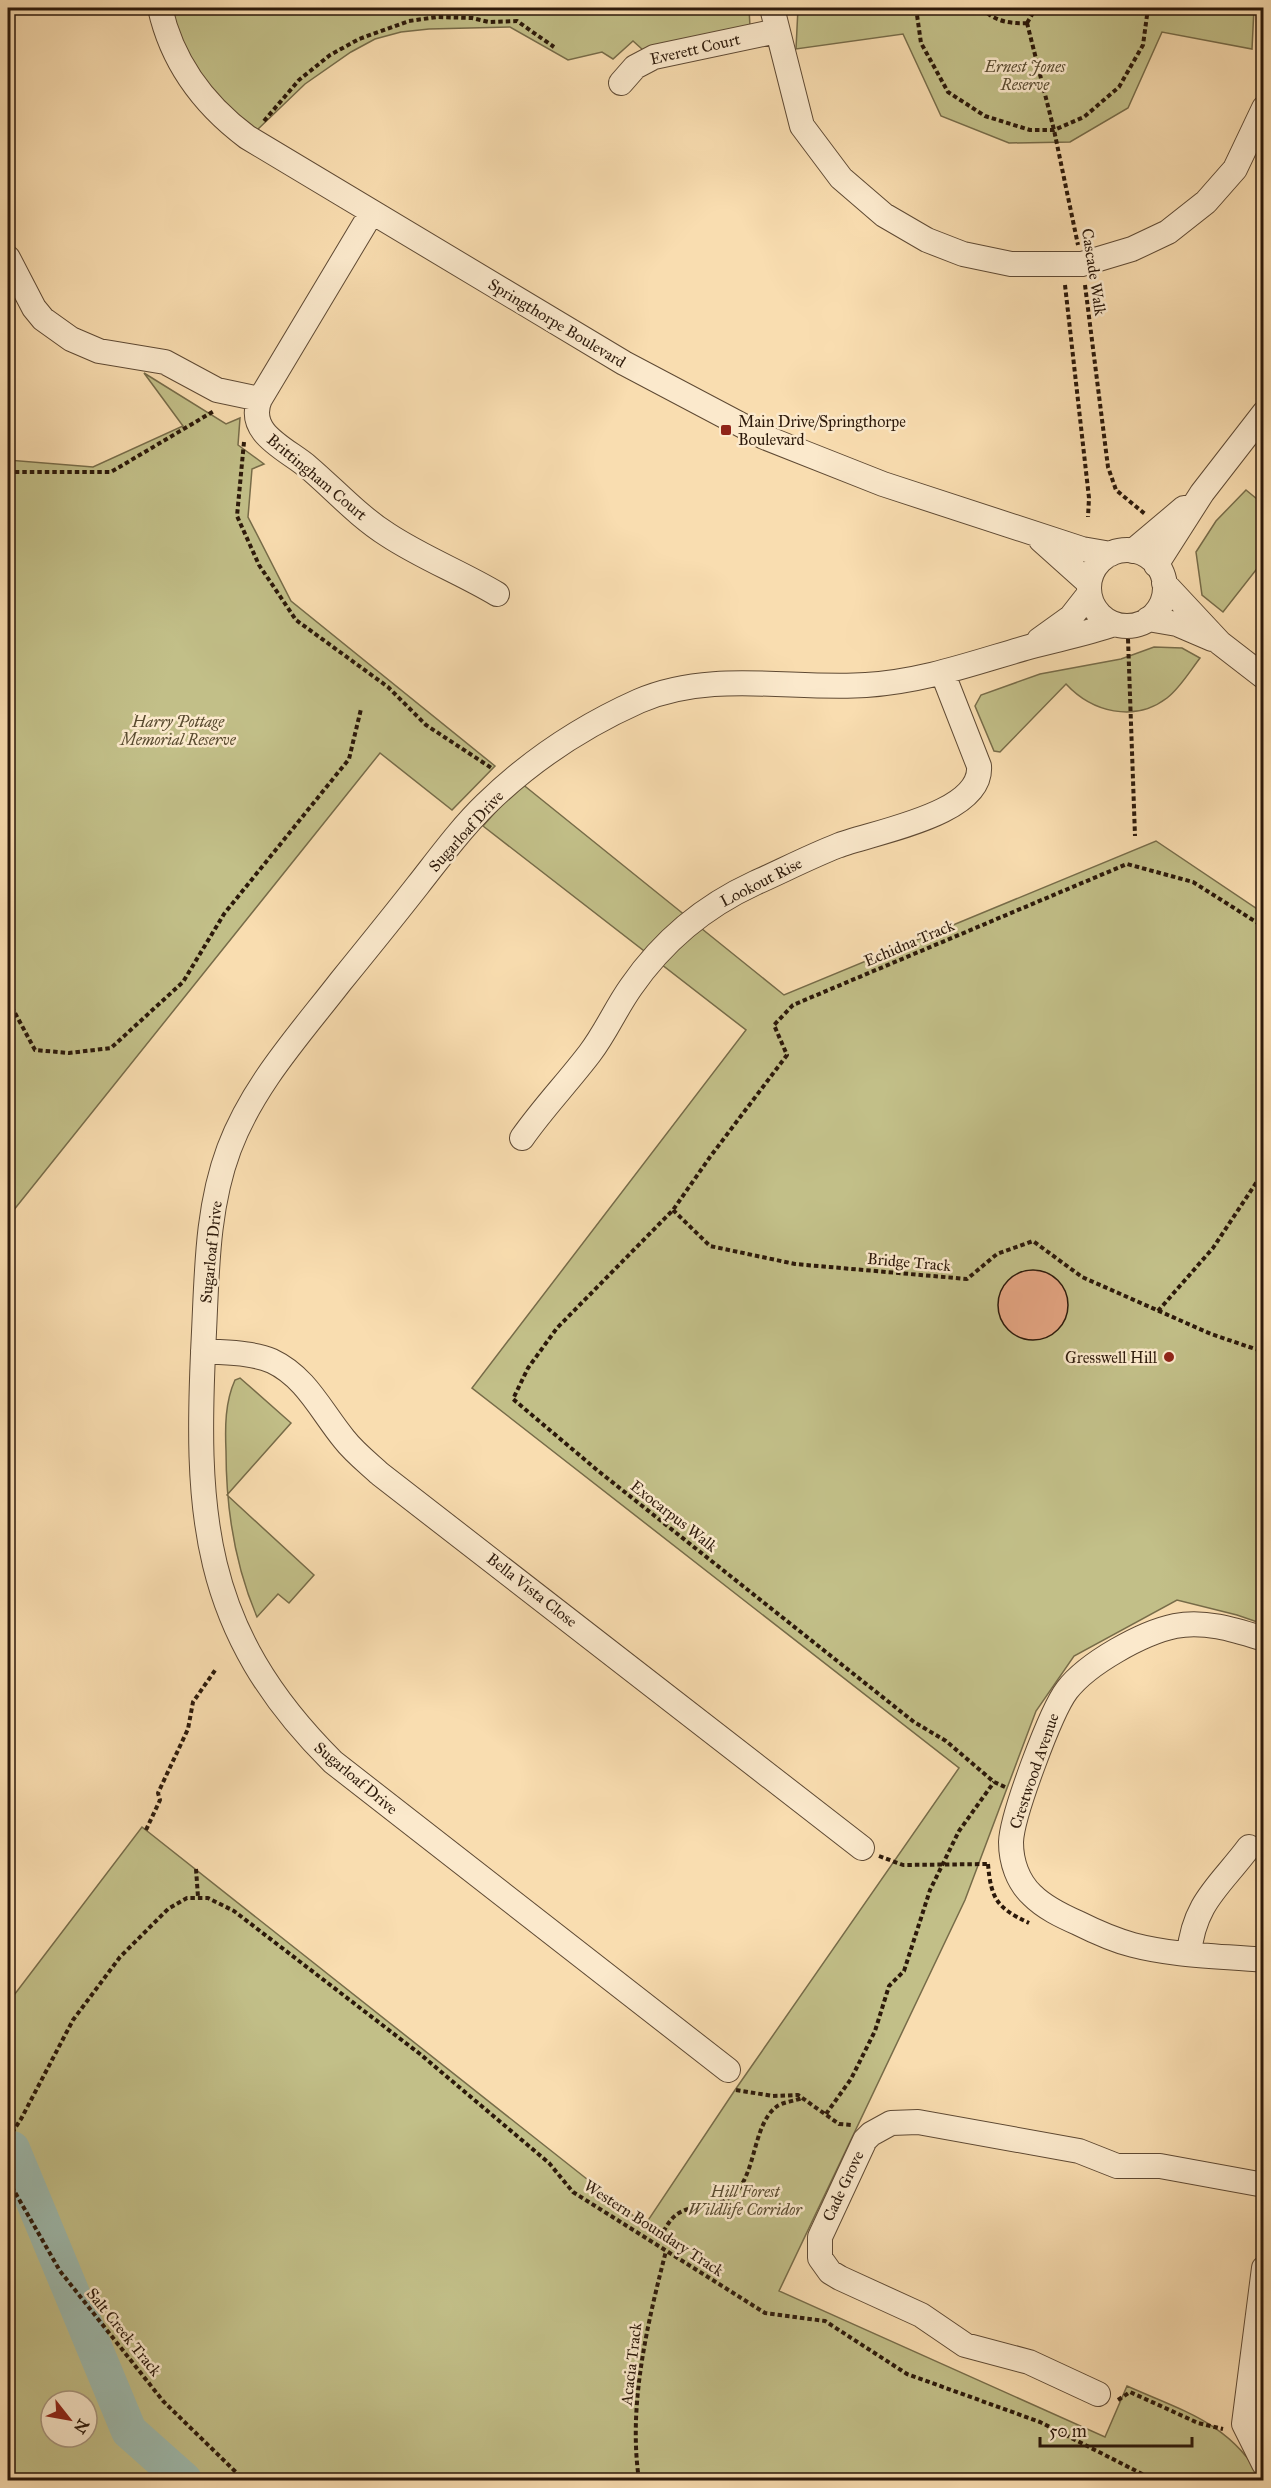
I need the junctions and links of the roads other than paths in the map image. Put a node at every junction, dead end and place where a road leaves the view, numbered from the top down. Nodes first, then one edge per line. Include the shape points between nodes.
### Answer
1 (160, 8) edge
2 (772, 8) edge
3 (777, 31) junction
4 (621, 83) dead end
5 (1263, 108) edge
6 (372, 212) junction
7 (8, 258) edge
8 (250, 398) junction
9 (1263, 413) edge
10 (1202, 493) junction
11 (1032, 532) junction
12 (1122, 552) junction
13 (1160, 574) junction
14 (1089, 589) junction
15 (497, 594) dead end
16 (1130, 623) junction
17 (1220, 643) junction
18 (1030, 647) junction
19 (944, 674) junction
20 (1263, 677) edge
21 (522, 1138) dead end
22 (203, 1351) junction
23 (1263, 1639) edge
24 (1249, 1847) dead end
25 (862, 1848) road end
26 (1189, 1954) junction
27 (1263, 1959) edge
28 (728, 2070) road end
29 (1263, 2185) edge
30 (1263, 2268) edge
31 (1098, 2394) road end
32 (1263, 2464) edge

1 - 6 street, Springthorpe Boulevard via 172,48 210,106 247,137
2 - 3 street
3 - 4 street, Everett Court via 654,57 635,67
3 - 5 street via 802,126 842,178 885,215 927,240 963,254 1011,264 1072,264 1132,249 1168,232 1206,202 1235,169
6 - 8 street
6 - 11 street, Springthorpe Boulevard via 660,384 764,437 883,484
7 - 8 street via 34,308 70,339 99,351 165,362 217,390
8 - 15 street, Brittingham Court via 260,428 366,519 407,547
9 - 10 street
10 - 12 street
10 - 13 street
11 - 12 street, Springthorpe Boulevard via 1083,549
11 - 14 street, Springthorpe Boulevard
12 - 13 street via 1150,558
12 - 14 street via 1101,561 1093,571
13 - 16 street via 1161,603
13 - 17 street
14 - 16 street via 1098,613
14 - 18 street, Sugarloaf Drive via 1071,617
16 - 17 street via 1177,624
16 - 18 street, Sugarloaf Drive
17 - 20 street
18 - 19 street, Sugarloaf Drive
19 - 21 street, Lookout Rise via 979,766 975,786 921,820 838,845 703,912 643,971 590,1053
19 - 22 street, Sugarloaf Drive via 866,685 740,683 665,691 572,737 480,810 294,1042 252,1101 229,1149 214,1205 206,1268
22 - 25 street, Bella Vista Close via 253,1356 287,1370 310,1392 346,1441 380,1474
22 - 28 street, Sugarloaf Drive via 202,1473 210,1550 241,1642 274,1695 314,1743 357,1782
23 - 26 street, Crestwood Avenue via 1188,1624 1148,1635 1102,1660 1074,1682 1056,1708 1013,1828 1014,1863 1023,1885 1048,1908 1131,1945
24 - 26 street via 1199,1912
26 - 27 street, Crestwood Avenue
29 - 31 street, Cade Grove via 1161,2166 1117,2166 1079,2151 918,2122 891,2123 871,2134 860,2148 820,2237 818,2248 824,2266 840,2278 921,2315 965,2345 1029,2362
30 - 32 street via 1244,2409 1245,2430

